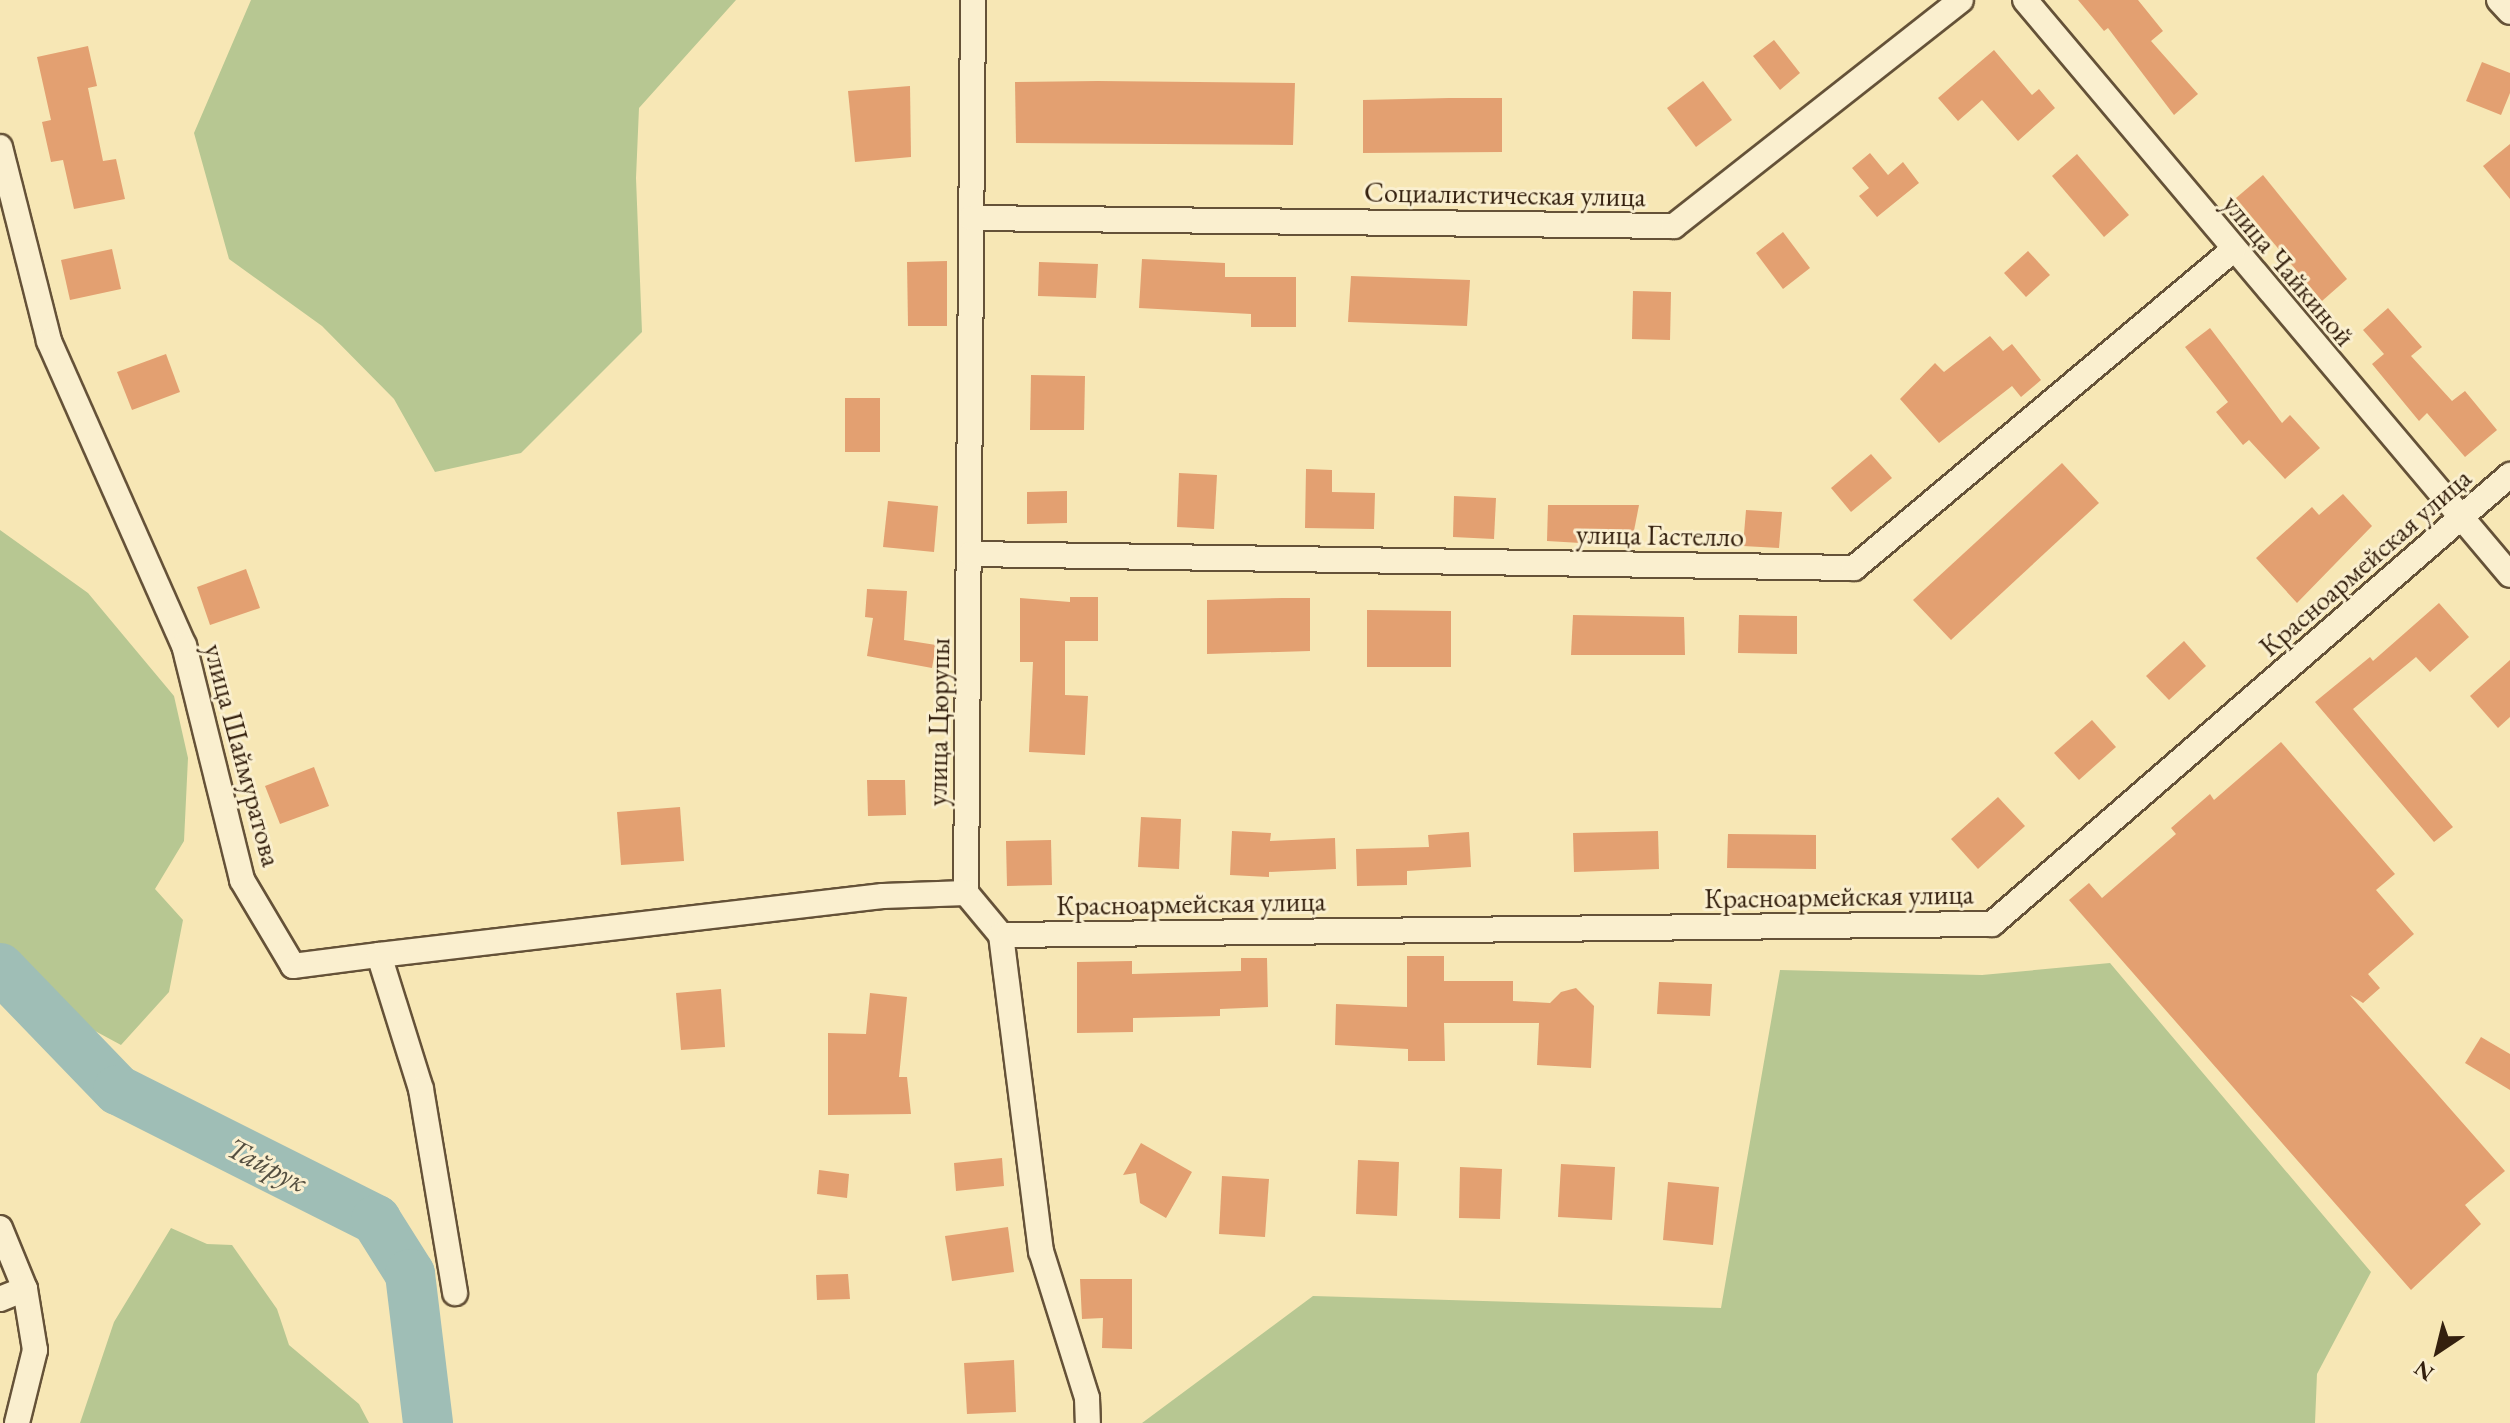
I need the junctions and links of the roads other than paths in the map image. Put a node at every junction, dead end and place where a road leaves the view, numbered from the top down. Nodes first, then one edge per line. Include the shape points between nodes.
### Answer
1 (973, 0) edge
2 (1961, 0) edge
3 (2025, 0) edge
4 (2499, 0) edge
5 (2510, 12) edge
6 (0, 147) edge
7 (971, 218) junction
8 (2233, 250) junction
9 (2510, 475) edge
10 (2459, 520) junction
11 (971, 554) junction
12 (2510, 575) edge
13 (966, 893) junction
14 (1001, 935) junction
15 (379, 955) junction
16 (0, 1228) edge
17 (25, 1289) junction
18 (455, 1293) dead end
19 (0, 1299) edge
20 (17, 1423) edge
21 (1088, 1423) edge

1 - 7 street, улица Цюрупы
2 - 7 street, Социалистическая улица via 1674,226
3 - 8 street, улица Чайкиной
4 - 5 street
6 - 15 street, улица Шаймуратова via 49,341 184,645 242,880 293,966
7 - 11 street, улица Цюрупы
8 - 10 street, улица Чайкиной
8 - 11 street, улица Гастелло via 1854,568
9 - 10 street, Красноармейская улица
10 - 12 street, улица Чайкиной
10 - 14 street, Красноармейская улица via 1992,924
11 - 13 street, улица Цюрупы
13 - 14 street
13 - 15 street via 883,896
14 - 21 street via 1041,1251 1087,1398
15 - 18 street via 421,1089
16 - 17 street
17 - 19 street
17 - 20 street via 35,1350

